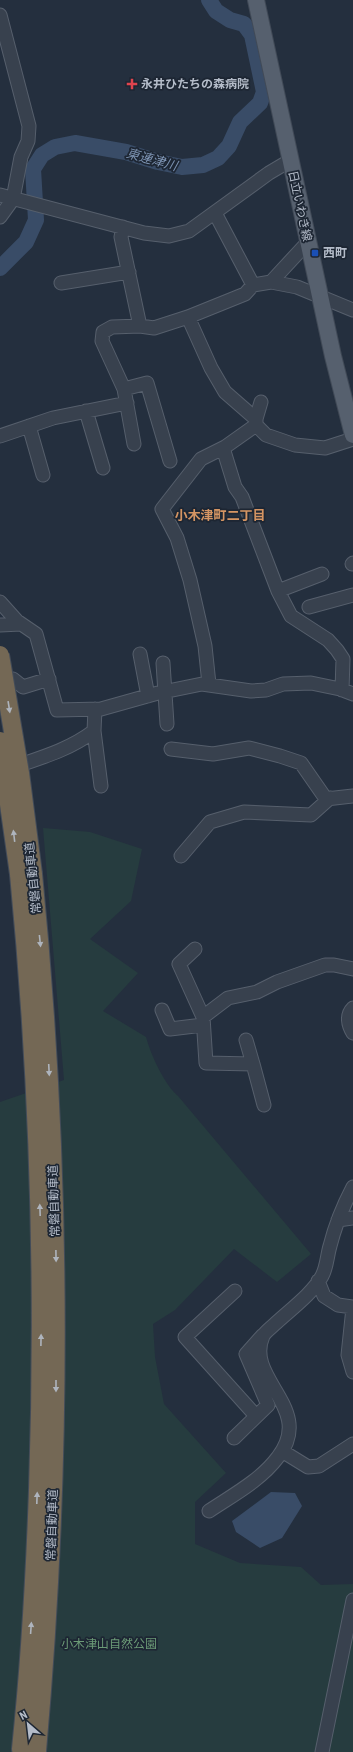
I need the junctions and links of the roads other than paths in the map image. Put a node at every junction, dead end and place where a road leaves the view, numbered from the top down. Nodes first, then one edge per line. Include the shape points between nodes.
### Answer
1 (256, 0) edge
2 (0, 15) edge
3 (291, 160) junction
4 (0, 195) edge
5 (17, 200) junction
6 (215, 213) junction
7 (0, 217) edge
8 (124, 228) junction
9 (308, 242) junction
10 (129, 272) junction
11 (271, 282) junction
12 (61, 283) dead end
13 (253, 286) junction
14 (320, 296) junction
15 (353, 310) edge
16 (188, 317) junction
17 (140, 326) junction
18 (124, 389) junction
19 (126, 402) junction
20 (261, 402) dead end
21 (86, 411) junction
22 (256, 422) junction
23 (29, 426) junction
24 (353, 435) edge
25 (0, 436) edge
26 (353, 439) edge
27 (134, 444) dead end
28 (223, 448) junction
29 (170, 460) dead end
30 (103, 468) dead end
31 (43, 475) dead end
32 (322, 574) dead end
33 (278, 591) junction
34 (353, 595) edge
35 (0, 602) edge
36 (309, 607) dead end
37 (21, 624) junction
38 (0, 625) edge
39 (140, 654) dead end
40 (0, 655) edge
41 (163, 663) dead end
42 (49, 679) junction
43 (0, 682) edge
44 (210, 684) junction
45 (164, 692) junction
46 (348, 692) edge
47 (148, 696) junction
48 (95, 709) junction
49 (167, 724) dead end
50 (94, 731) junction
51 (0, 741) edge
52 (171, 749) dead end
53 (0, 771) edge
54 (102, 786) dead end
55 (353, 796) edge
56 (330, 798) junction
57 (181, 856) dead end
58 (26, 874) junction
59 (195, 948) dead end
60 (353, 969) edge
61 (353, 1008) edge
62 (162, 1010) dead end
63 (203, 1021) junction
64 (353, 1033) edge
65 (246, 1040) dead end
66 (253, 1064) junction
67 (264, 1105) dead end
68 (353, 1187) edge
69 (353, 1218) edge
70 (338, 1220) junction
71 (318, 1281) junction
72 (235, 1291) dead end
73 (353, 1308) edge
74 (352, 1332) edge
75 (263, 1336) junction
76 (353, 1372) edge
77 (256, 1416) junction
78 (234, 1438) dead end
79 (353, 1444) edge
80 (282, 1451) junction
81 (209, 1510) dead end
82 (353, 1600) edge
83 (29, 1750) dead end
84 (322, 1752) edge

1 - 3 main road, 日立いわき線
2 - 5 street via 29,126 28,141 21,156
3 - 6 street
3 - 9 main road, 日立いわき線
4 - 5 street
5 - 7 street
5 - 8 street
6 - 8 street via 189,231 169,236
6 - 13 street
8 - 10 street via 121,237
9 - 11 street
9 - 14 main road, 日立いわき線
10 - 12 street
10 - 17 street
11 - 13 street
11 - 14 street via 297,287
13 - 16 street via 245,294
14 - 15 street
14 - 24 main road, 日立いわき線
16 - 17 street via 154,328
16 - 22 street via 225,392
17 - 18 street via 112,328 103,332 102,341
18 - 19 street
18 - 29 street via 147,383
19 - 21 street
19 - 27 street
20 - 22 street
21 - 23 street
21 - 30 street
22 - 26 street via 266,435 295,445 325,448
22 - 28 street
23 - 25 street
23 - 31 street
28 - 33 street via 235,487 242,497
28 - 44 street via 201,459 162,509 177,538 190,580 205,646
32 - 33 street
33 - 46 street via 291,616 328,640 337,650 343,659
34 - 36 street
35 - 37 street
37 - 38 street
37 - 42 street via 36,634
39 - 47 street
40 -> 58 highway, 常磐自動車道, bridge via 20,772
41 - 45 street
42 - 43 street via 23,687 13,679
42 - 48 street via 57,710
44 - 45 street
44 - 46 street via 251,691 266,690 283,684 311,683
45 - 47 street
45 - 49 street
47 - 48 street
48 - 50 street
50 - 53 street via 69,748
50 - 54 street
58 -> 51 highway, 常磐自動車道, bridge
52 - 56 street via 213,754 249,748 280,756 301,763 326,799
55 - 56 street
56 - 57 street via 311,814 244,812 210,822
58 - 83 highway, 常磐自動車道 via 41,956 56,1259 56,1428 51,1559 36,1670
59 - 63 street via 179,964
60 - 63 street via 325,966 277,982 257,992 228,998
61 - 64 street via 348,1020
62 - 63 street via 170,1029
63 - 66 street via 206,1063
65 - 66 street
66 - 67 street
68 - 70 street
69 - 70 street
70 - 71 street via 326,1265
71 - 73 street via 324,1296 338,1305
71 - 75 street
72 - 77 street via 185,1337
73 - 74 street
74 - 76 street via 348,1356
75 - 77 street via 246,1354 268,1405
75 - 80 street via 262,1367 283,1401 289,1424 290,1433
77 - 78 street
79 - 80 street via 320,1466 308,1467
80 - 81 street via 254,1481
82 - 84 street

